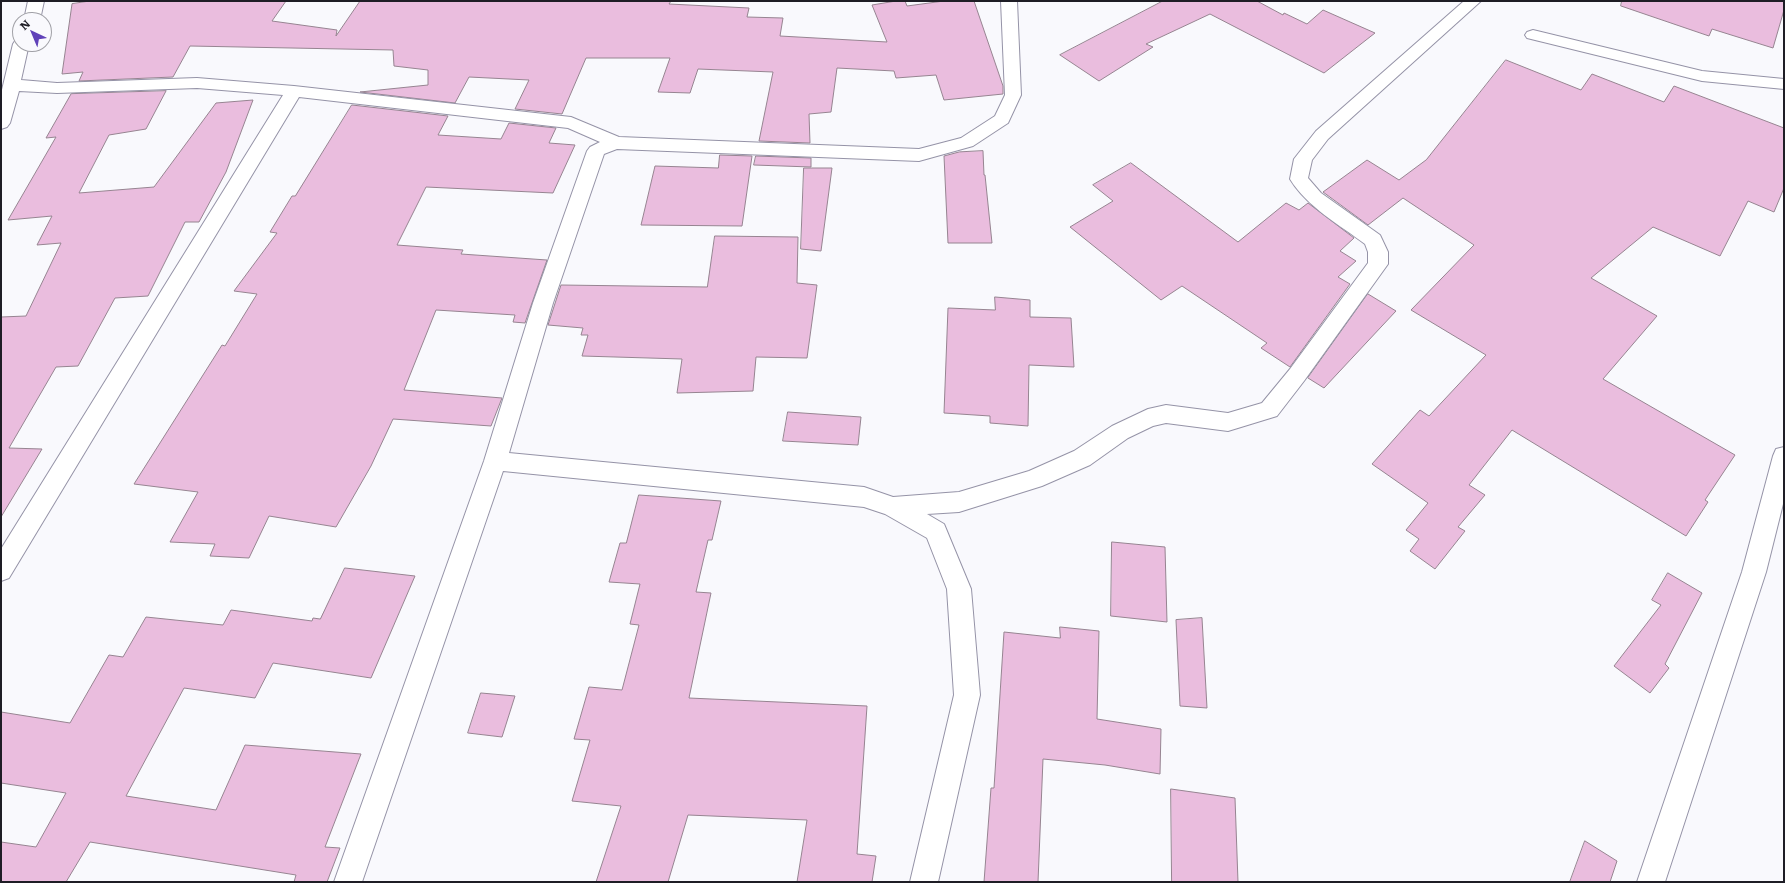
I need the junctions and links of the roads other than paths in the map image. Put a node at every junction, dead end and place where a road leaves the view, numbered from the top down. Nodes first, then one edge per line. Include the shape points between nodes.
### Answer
1 (36, 1) edge
2 (1009, 1) edge
3 (1472, 1) edge
4 (34, 12) edge
5 (1533, 35) dead end
6 (18, 52) edge
7 (9, 82) edge
8 (1784, 84) edge
9 (294, 91) junction
10 (1, 122) edge
11 (617, 143) junction
12 (1784, 456) edge
13 (495, 461) junction
14 (893, 507) junction
15 (1, 570) edge
16 (348, 882) edge
17 (924, 882) edge
18 (1652, 882) edge

1 - 4 street
2 - 11 street via 1013,95 1002,118 967,142 919,155
3 - 14 street via 1322,135 1303,158 1299,179 1315,198 1373,240 1378,252 1378,264 1269,410 1228,422 1166,414 1148,418 1120,432 1082,458 1034,479 959,502
5 - 8 street via 1702,76
6 - 7 street
7 - 9 street via 57,88 197,83
7 - 10 street
9 - 11 street via 571,123
9 - 15 street
11 - 13 street via 596,151 543,303
12 - 18 street via 1754,572
13 - 14 street via 864,497
13 - 16 street
14 - 17 street via 936,531 959,589 967,695

